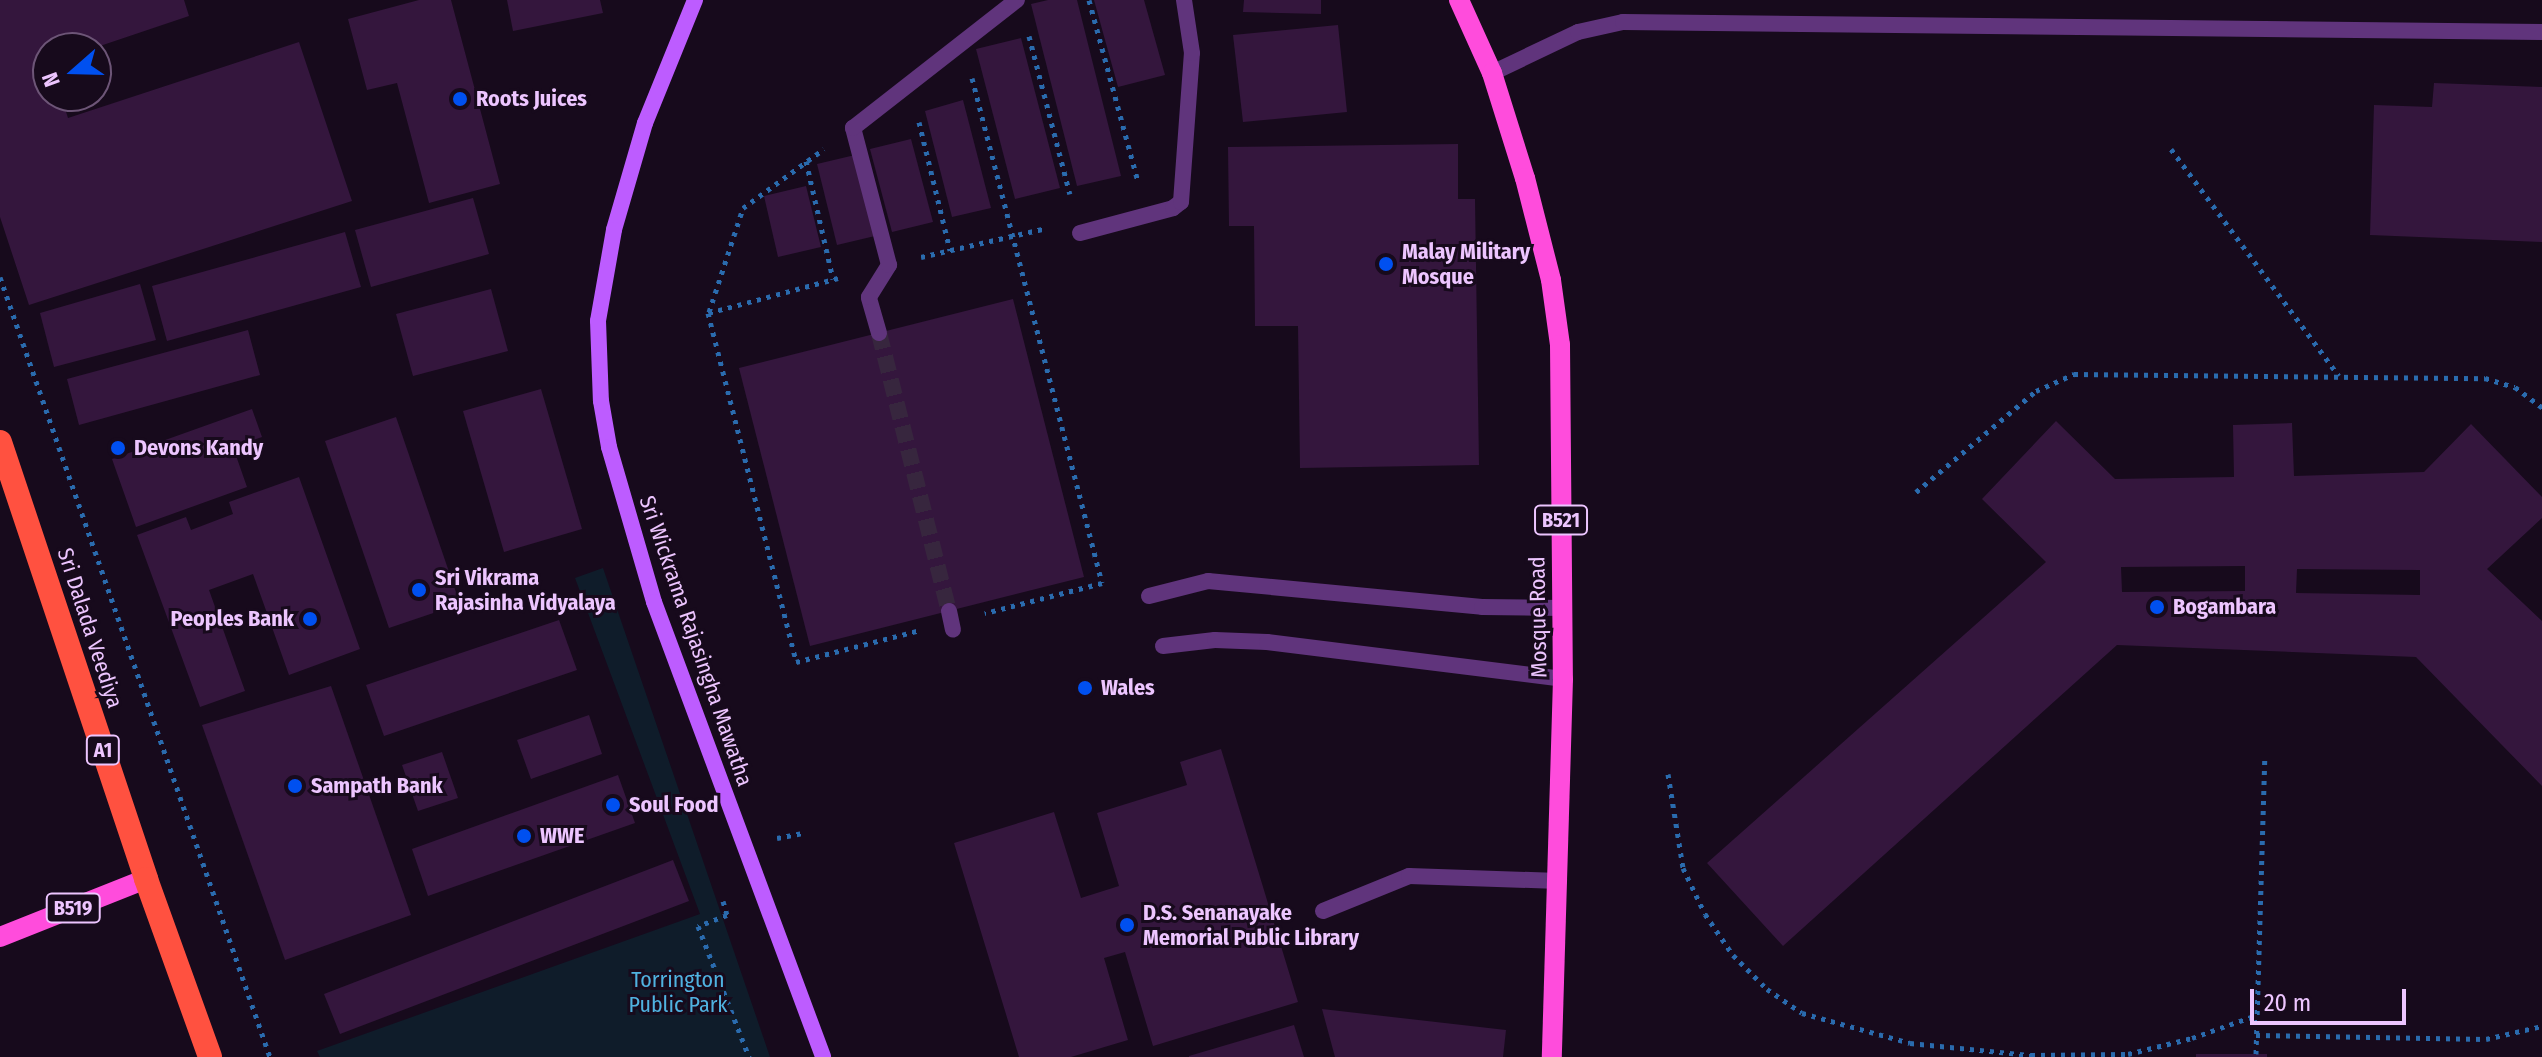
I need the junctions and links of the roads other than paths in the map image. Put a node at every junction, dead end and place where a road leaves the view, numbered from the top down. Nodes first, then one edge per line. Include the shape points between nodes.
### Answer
1 (695, 0) edge
2 (1017, 0) edge
3 (1184, 0) edge
4 (1459, 0) edge
5 (2542, 32) edge
6 (1492, 73) junction
7 (1080, 233) dead end
8 (879, 333) tunnel mouth
9 (0, 442) edge
10 (1149, 596) dead end
11 (1561, 608) junction
12 (1163, 646) dead end
13 (1563, 679) junction
14 (146, 879) junction
15 (1559, 881) junction
16 (1323, 911) dead end
17 (0, 937) edge
18 (210, 1057) edge
19 (823, 1057) edge
20 (1552, 1057) edge

1 - 19 street, Sri Wickrama Rajasingha Mawatha via 645,123 614,230 598,321 601,401 654,602
2 - 8 street via 853,128 889,265 869,297
3 - 7 street via 1192,53 1181,202
4 - 6 main road, Mosque Road / B521
5 - 6 street via 1623,22 1578,32
6 - 11 main road, Mosque Road / B521 via 1540,229 1560,345
9 - 14 highway, Sri Dalada Veediya / A1
10 - 11 street via 1208,581 1482,607
11 - 13 main road, Mosque Road / B521
12 - 13 street via 1267,642
13 - 15 main road, Mosque Road / B521
14 - 17 main road, B519
14 - 18 highway, Sri Dalada Veediya / A1
15 - 16 street via 1409,876
15 - 20 main road, Mosque Road / B521

